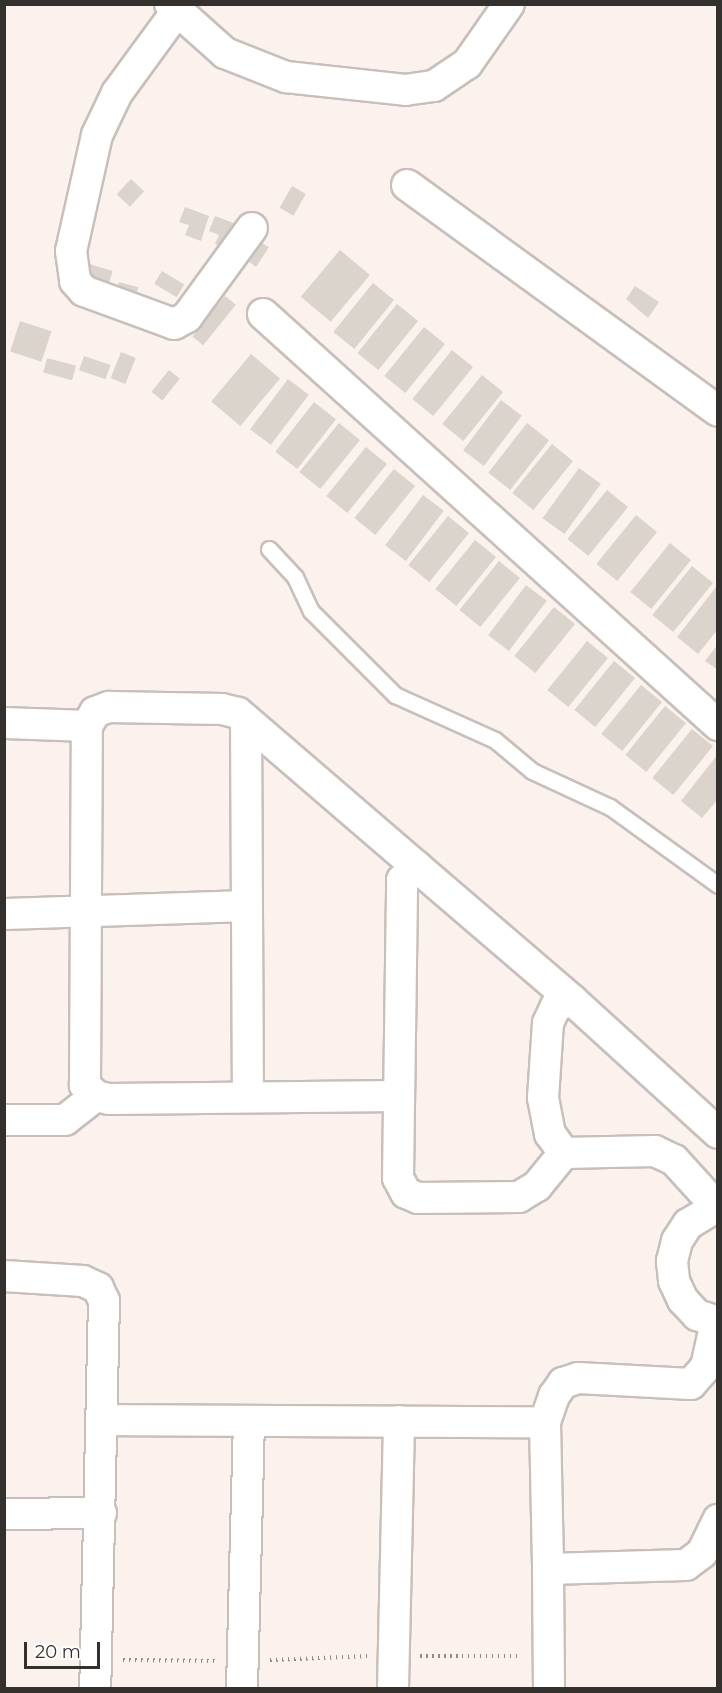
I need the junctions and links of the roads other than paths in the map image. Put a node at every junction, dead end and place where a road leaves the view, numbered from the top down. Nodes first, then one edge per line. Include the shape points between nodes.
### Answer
1 (509, 4) edge
2 (173, 8) edge
3 (407, 186) dead end
4 (252, 228) dead end
5 (263, 314) dead end
6 (717, 411) edge
7 (269, 549) dead end
8 (246, 720) junction
9 (4, 723) edge
10 (717, 725) edge
11 (87, 726) junction
12 (417, 867) junction
13 (717, 885) edge
14 (247, 906) junction
15 (86, 912) junction
16 (4, 914) edge
17 (572, 1000) junction
18 (96, 1096) junction
19 (398, 1096) junction
20 (248, 1097) junction
21 (4, 1120) edge
22 (717, 1133) edge
23 (564, 1153) junction
24 (717, 1206) edge
25 (4, 1276) edge
26 (717, 1322) edge
27 (104, 1420) junction
28 (249, 1421) junction
29 (399, 1421) junction
30 (545, 1422) junction
31 (101, 1513) junction
32 (4, 1514) edge
33 (717, 1520) edge
34 (548, 1569) junction
35 (95, 1674) edge
36 (243, 1675) edge
37 (393, 1689) edge
38 (549, 1689) edge

1 - 2 street via 467,64 434,86 405,90 286,77 225,53
2 - 4 street via 117,93 97,135 72,250 75,281 84,291 174,324 187,317
3 - 6 street
5 - 10 street
7 - 13 lane via 295,577 311,611 395,696 495,740 532,771 610,807
8 - 11 street via 238,713 222,709 109,706 95,712
8 - 12 street
8 - 14 street
9 - 11 street
11 - 15 street
12 - 17 street
12 - 19 street via 399,887
14 - 15 street
14 - 20 street
15 - 16 street
15 - 18 street via 85,1085
17 - 22 street
17 - 23 street via 562,1002 551,1013 543,1098 550,1134
18 - 20 street
18 - 21 street via 65,1120
19 - 20 street
19 - 23 street via 398,1178 406,1192 418,1198 519,1197 537,1186
23 - 24 street via 654,1150 674,1160
24 - 26 street via 688,1224 677,1241 672,1261 674,1281 683,1300 697,1315
25 - 27 street via 83,1281 98,1288 104,1301
26 - 30 street via 706,1367 691,1384 578,1378 563,1383
27 - 28 street
27 - 31 street
28 - 29 street
28 - 36 street
29 - 30 street
29 - 37 street
30 - 34 street
31 - 32 street
31 - 35 street
33 - 34 street via 702,1553 686,1565
34 - 38 street

